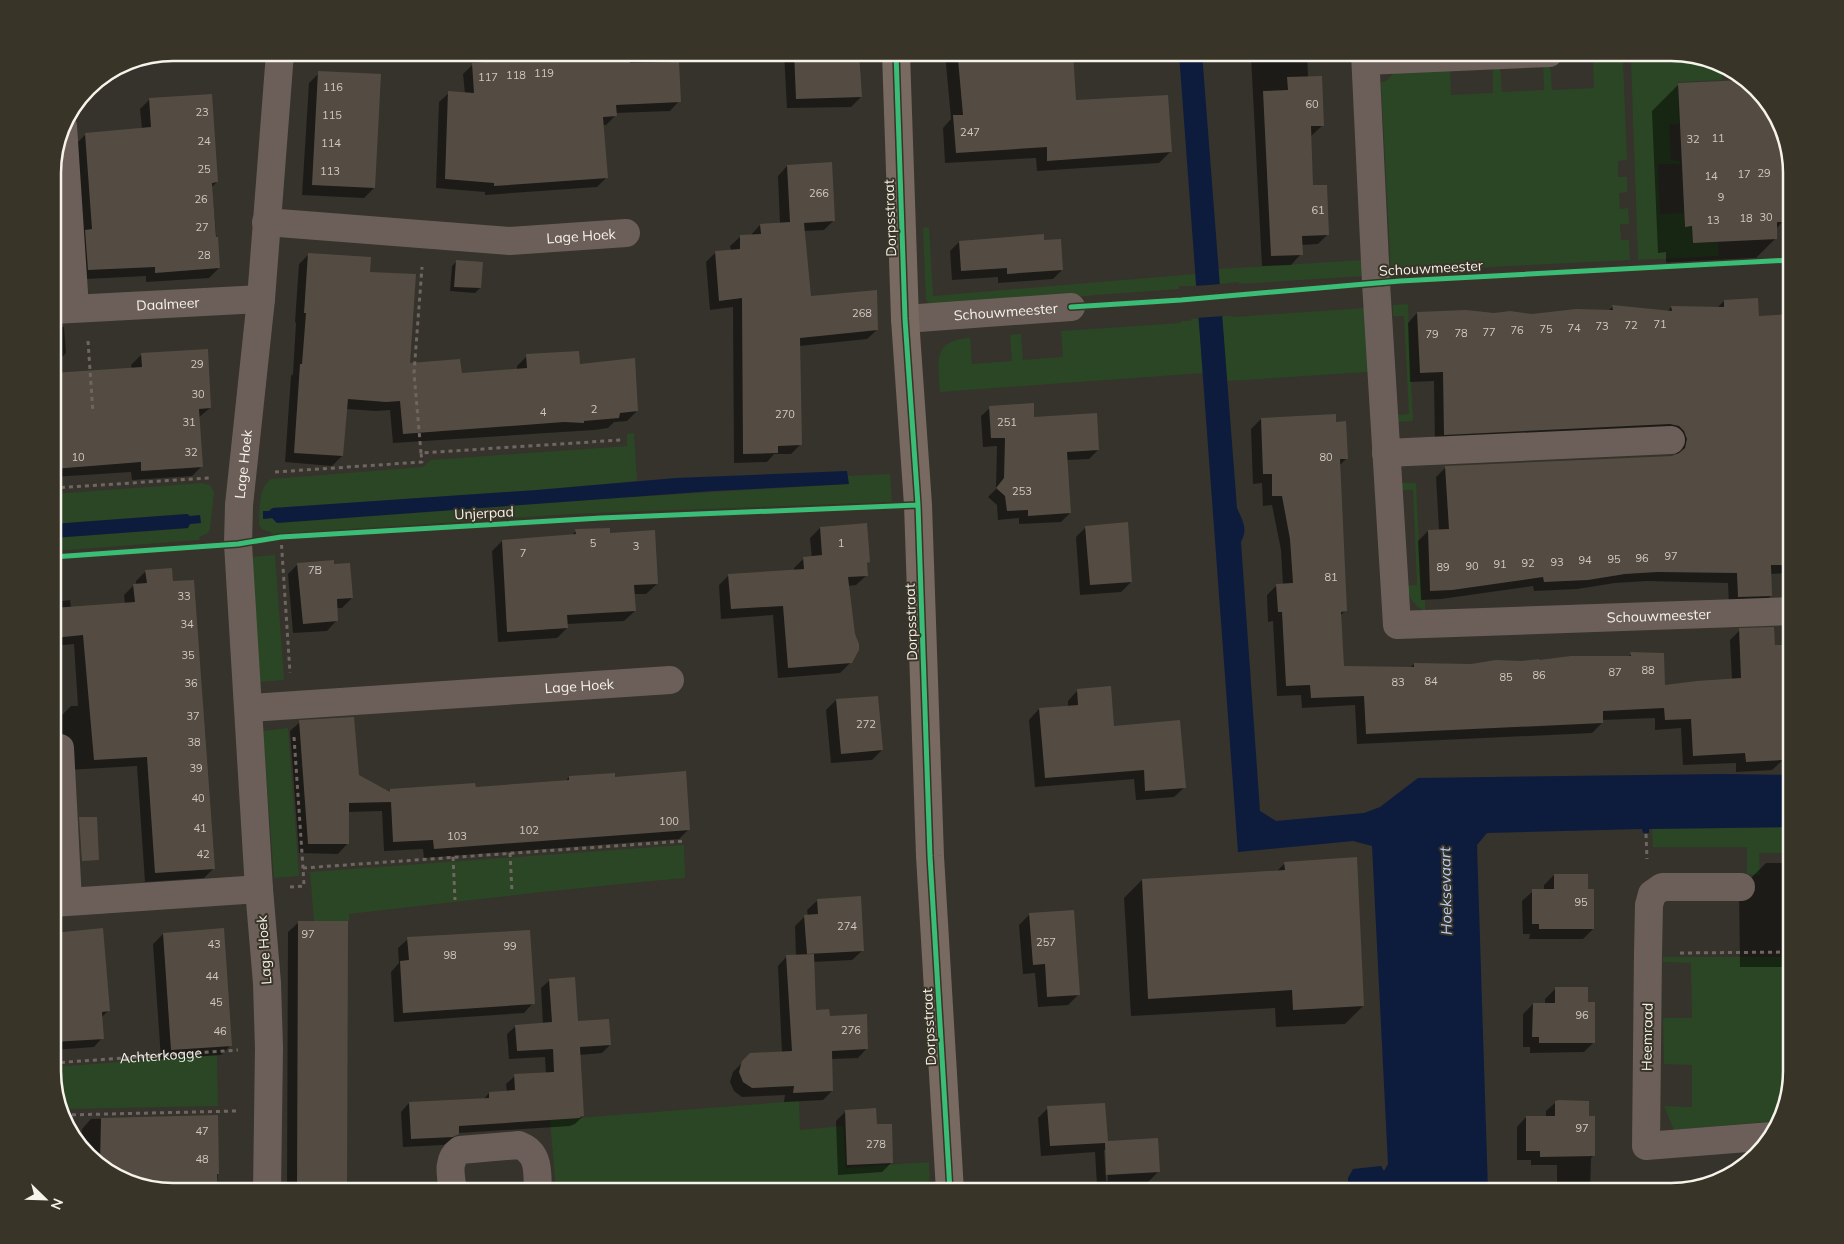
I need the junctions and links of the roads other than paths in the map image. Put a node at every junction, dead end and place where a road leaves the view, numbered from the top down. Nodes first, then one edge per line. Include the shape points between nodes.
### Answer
1 (279, 61) edge
2 (896, 61) edge
3 (1365, 61) edge
4 (64, 149) edge
5 (266, 222) junction
6 (626, 233) dead end
7 (261, 299) junction
8 (1071, 307) dead end
9 (71, 308) edge
10 (905, 318) junction
11 (1672, 440) dead end
12 (1386, 453) junction
13 (1783, 611) edge
14 (670, 680) dead end
15 (249, 708) junction
16 (63, 748) edge
17 (1741, 888) dead end
18 (259, 889) junction
19 (61, 902) edge
20 (1761, 1137) edge
21 (267, 1183) edge
22 (452, 1183) edge
23 (537, 1183) edge
24 (949, 1183) edge

1 - 5 street, Lage Hoek
2 - 10 street, Dorpsstraat
3 - 12 street, Schouwmeester
4 - 9 street
5 - 6 street, Lage Hoek via 510,240
5 - 7 street, Lage Hoek
7 - 9 street, Daalmeer
7 - 15 street, Lage Hoek via 239,505 238,544
8 - 10 street, Schouwmeester
10 - 24 street, Dorpsstraat via 918,505 930,856
11 - 12 street
12 - 13 street, Schouwmeester via 1397,625
14 - 15 street, Lage Hoek
15 - 18 street, Lage Hoek
16 - 19 street
17 - 20 street, Heemraad via 1662,887 1652,894 1649,905 1646,1146
18 - 19 street
18 - 21 street, Lage Hoek via 269,1048
22 - 23 street via 450,1164 454,1154 460,1150 519,1145 528,1148 536,1160

